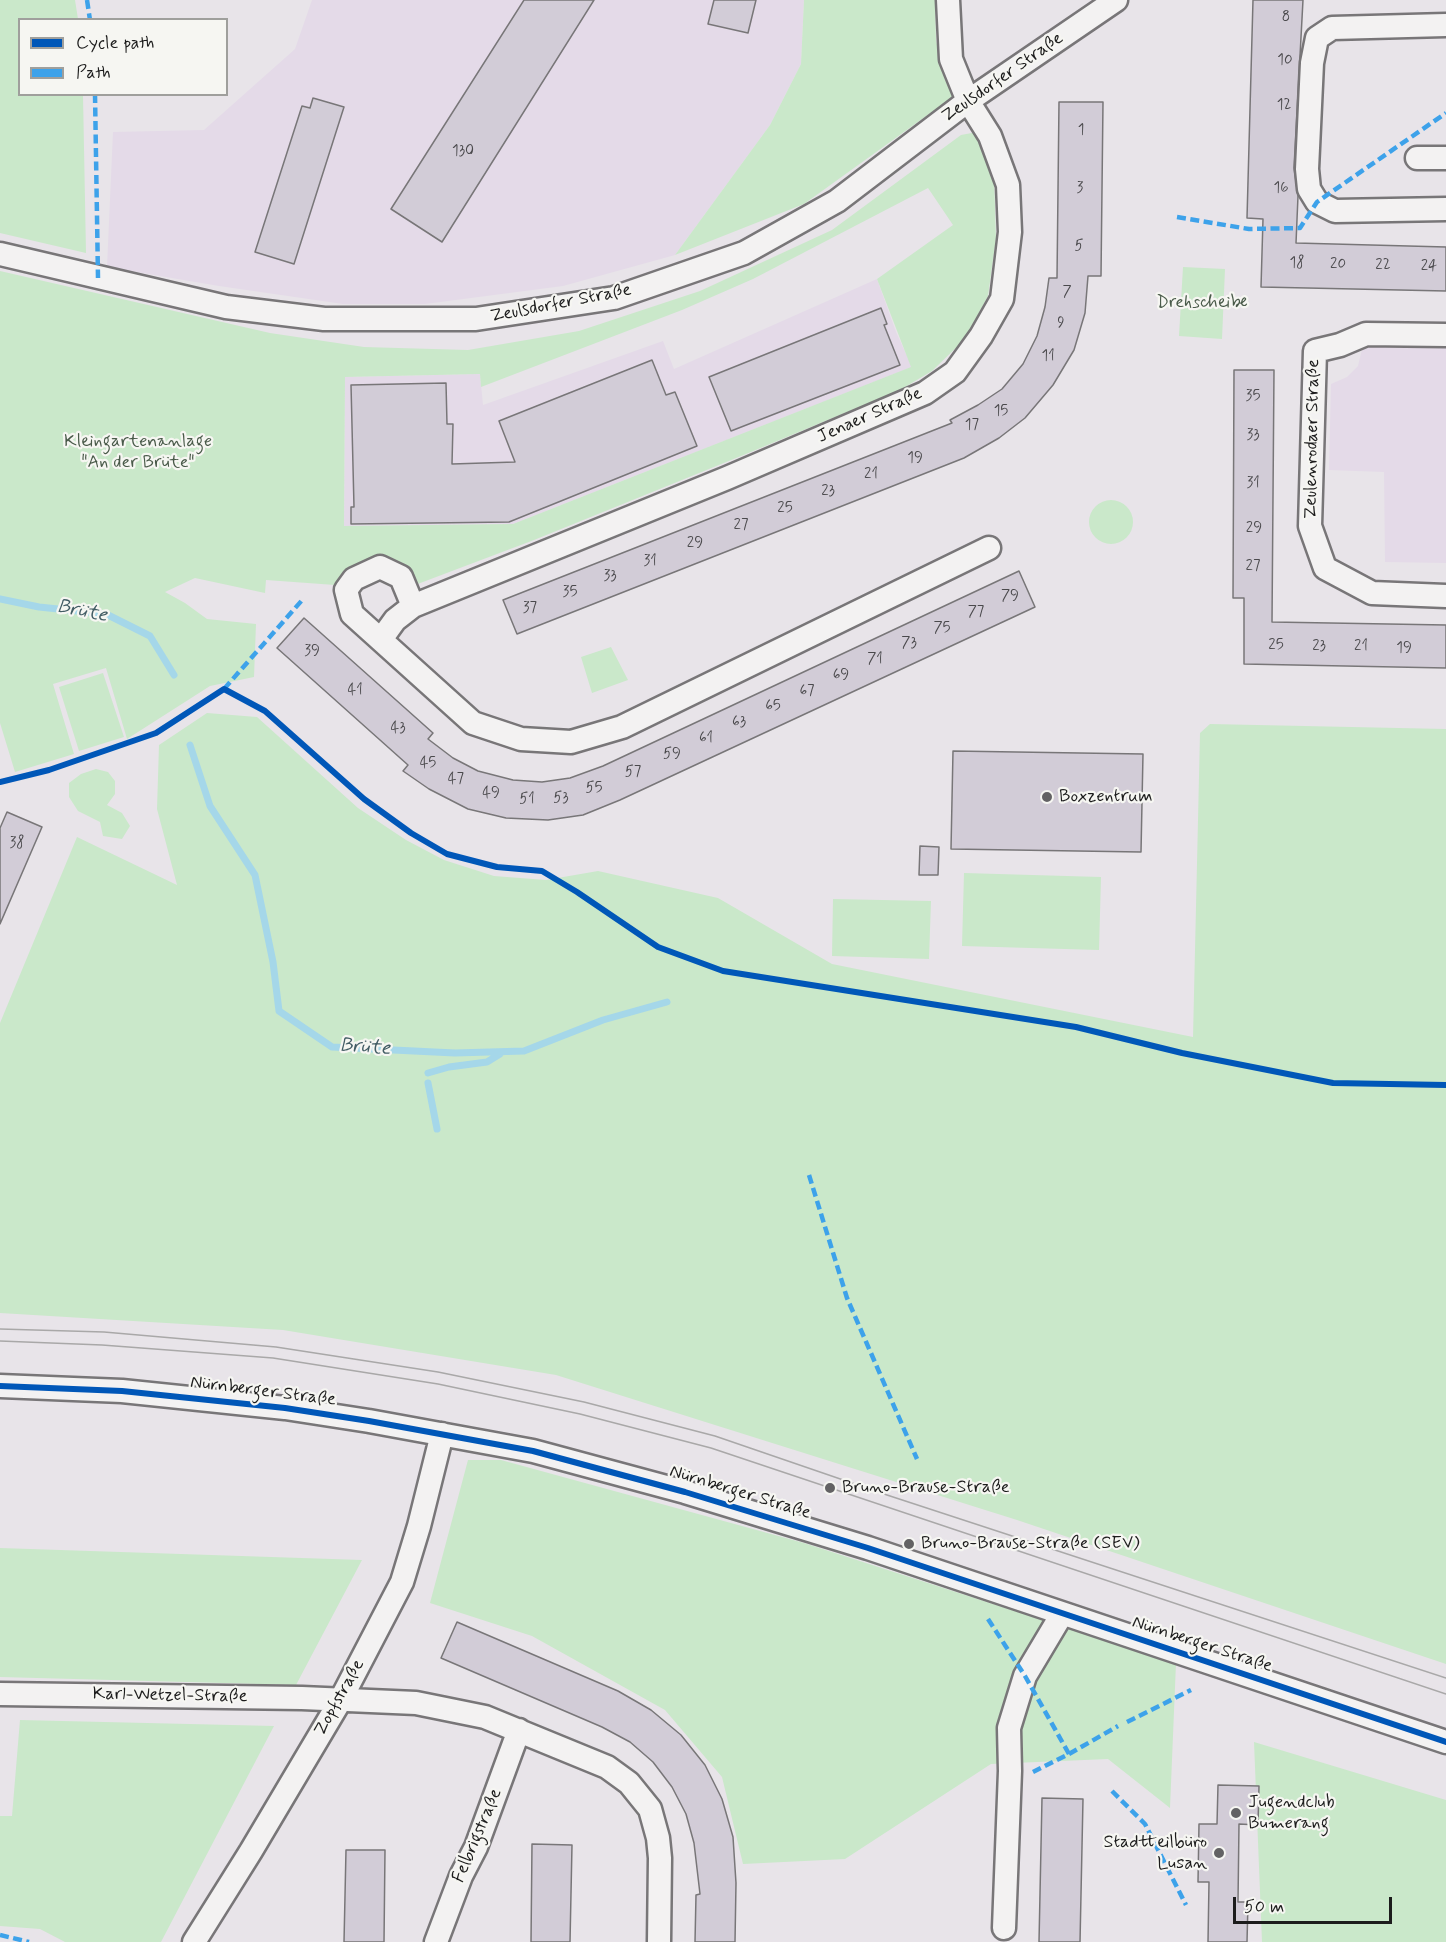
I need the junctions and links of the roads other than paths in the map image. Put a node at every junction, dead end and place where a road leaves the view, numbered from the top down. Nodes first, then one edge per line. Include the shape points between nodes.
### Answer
1 (948, 0) edge
2 (1116, 0) edge
3 (1446, 25) edge
4 (968, 101) junction
5 (1417, 158) dead end
6 (1446, 158) edge
7 (1446, 209) edge
8 (0, 254) edge
9 (1446, 335) edge
10 (989, 548) dead end
11 (1446, 596) edge
12 (413, 606) junction
13 (382, 638) junction
14 (0, 1386) edge
15 (442, 1434) junction
16 (1062, 1614) junction
17 (0, 1694) edge
18 (340, 1701) junction
19 (519, 1730) junction
20 (1446, 1742) edge
21 (1004, 1928) dead end
22 (194, 1942) edge
23 (436, 1942) edge
24 (659, 1942) edge

1 - 4 street, Jenaer Straße via 951,59
2 - 4 street, Zeulsdorfer Straße
3 - 7 street via 1332,28 1317,38 1312,63 1307,169 1309,189 1317,202 1335,211
4 - 8 street, Zeulsdorfer Straße via 837,201 744,253 614,298 476,319 324,319 226,307
4 - 12 street, Jenaer Straße via 990,136 1008,185 1010,232 1002,299 955,372 914,398
5 - 6 street
9 - 11 street, Zeulenrodaer Straße via 1366,334 1315,351 1310,526 1325,568 1362,588 1372,593
10 - 13 street via 622,727 571,742 522,739 473,723
12 - 13 street, Jenaer Straße via 395,620
12 - 13 street via 401,577 380,567 354,579 346,590 352,614
14 - 15 street, Nürnberger Straße via 122,1391 285,1408
15 - 16 street, Nürnberger Straße via 533,1452 686,1492
15 - 18 street, Zopfstraße via 402,1582
16 - 20 street, Nürnberger Straße
16 - 21 street via 1025,1676 1009,1728
17 - 18 street, Karl-Wetzel-Straße
18 - 19 street, Karl-Wetzel-Straße via 416,1703 485,1716
18 - 22 street, Zopfstraße
19 - 23 street, Felbrigstraße
19 - 24 street, Karl-Wetzel-Straße via 607,1767 629,1783 650,1809 660,1858

